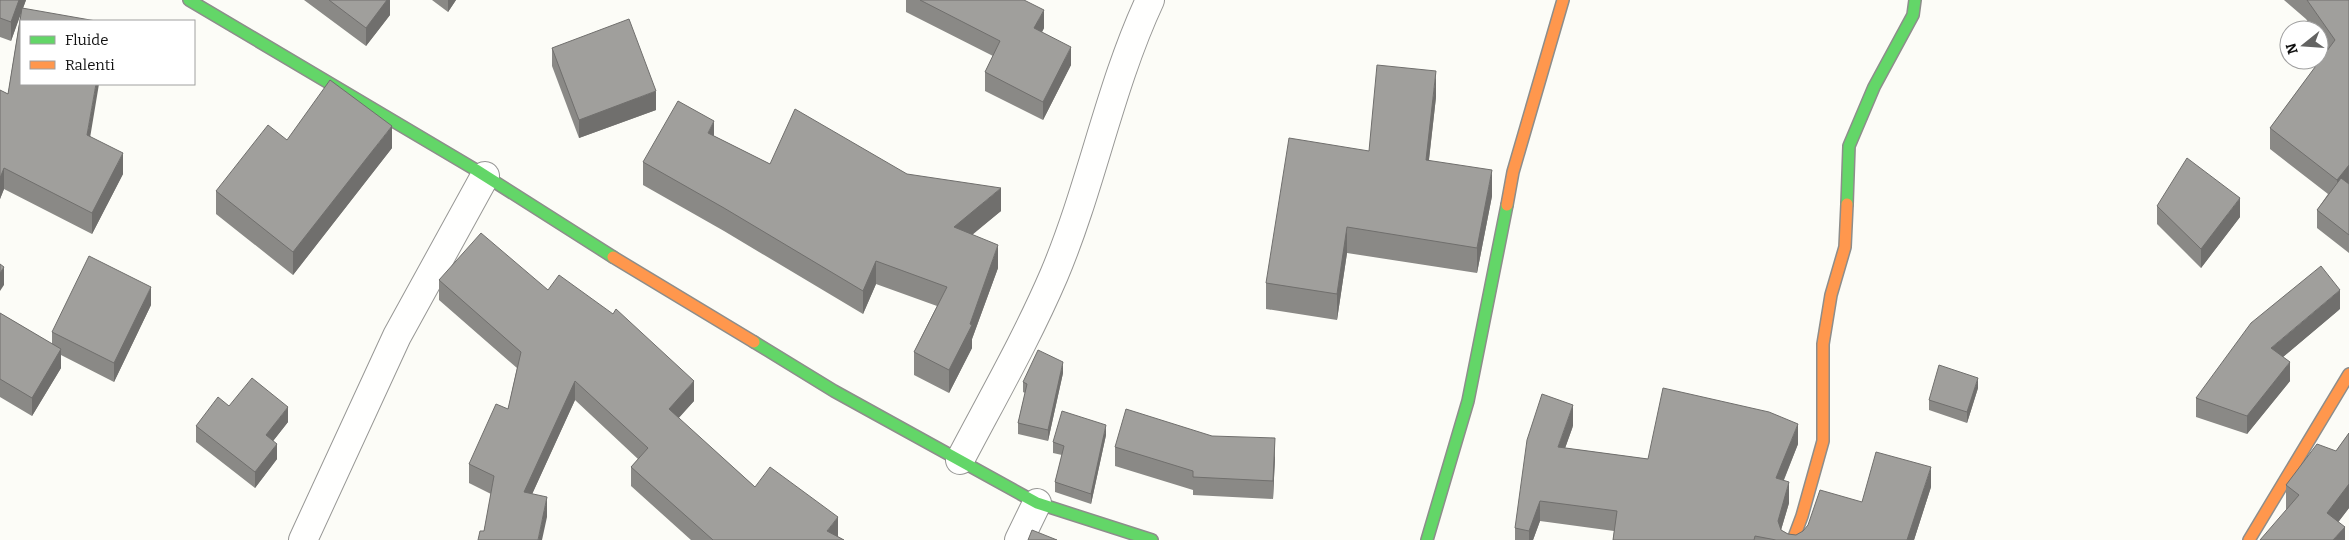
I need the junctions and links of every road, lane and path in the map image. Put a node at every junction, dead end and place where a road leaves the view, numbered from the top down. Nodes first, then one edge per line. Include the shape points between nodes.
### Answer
1 (189, 0) edge
2 (1150, 0) edge
3 (1563, 0) edge
4 (1915, 0) edge
5 (485, 176) junction
6 (2349, 374) edge
7 (2341, 405) edge
8 (960, 460) junction
9 (1037, 503) junction
10 (302, 540) edge
11 (1019, 540) edge
12 (1152, 540) edge
13 (1427, 540) edge
14 (1793, 540) edge
15 (2249, 540) edge

1 - 5 street
2 - 8 street via 1130,47 1054,274
3 - 13 street via 1513,172 1468,401
4 - 14 street via 1913,15 1874,87 1849,146 1845,247 1831,295 1823,344 1823,441
5 - 8 street via 834,391
5 - 10 street via 397,336
6 - 7 street
7 - 15 street
8 - 9 street
9 - 11 street
9 - 12 street

